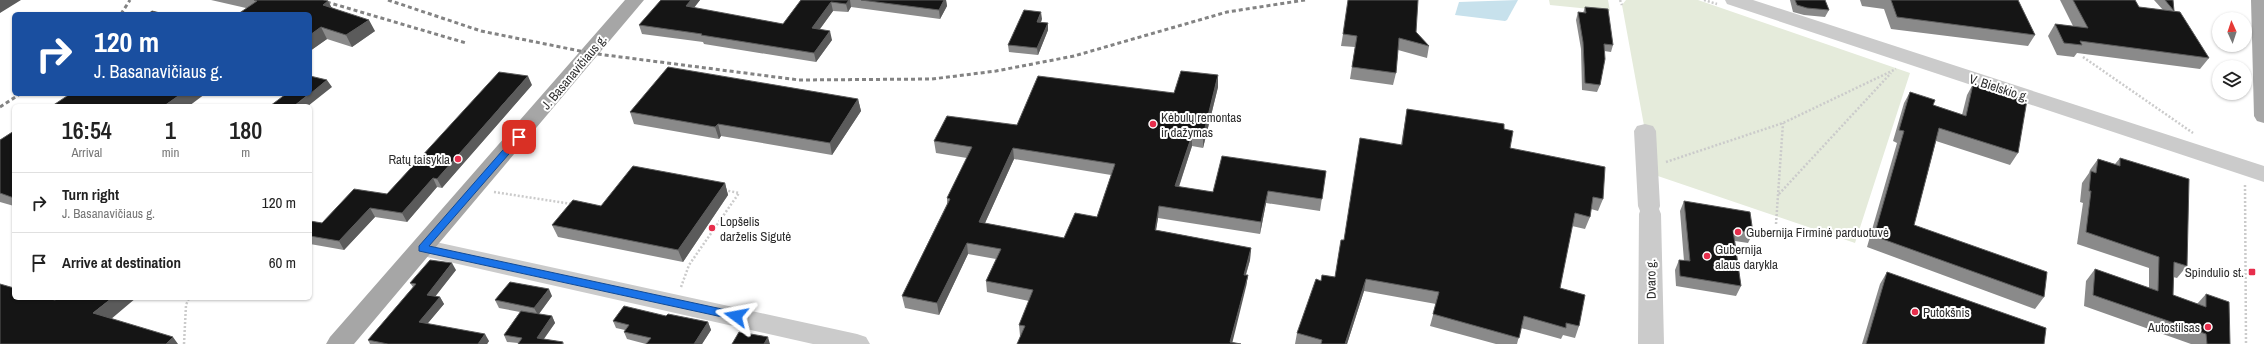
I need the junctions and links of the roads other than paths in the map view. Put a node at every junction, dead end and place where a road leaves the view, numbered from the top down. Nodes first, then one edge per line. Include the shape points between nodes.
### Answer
1 (635, 0) edge
2 (1734, 0) edge
3 (2260, 0) edge
4 (2264, 116) edge
5 (1645, 131) dead end
6 (2264, 174) edge
7 (422, 248) junction
8 (339, 344) edge
9 (857, 344) edge
10 (1651, 344) edge

1 - 7 main road, J. Basanavičiaus g.
2 - 6 street, V. Bielskio g.
3 - 4 main road
5 - 10 street, Dvaro g. via 1650,210
7 - 8 main road, J. Basanavičiaus g.
7 - 9 street

